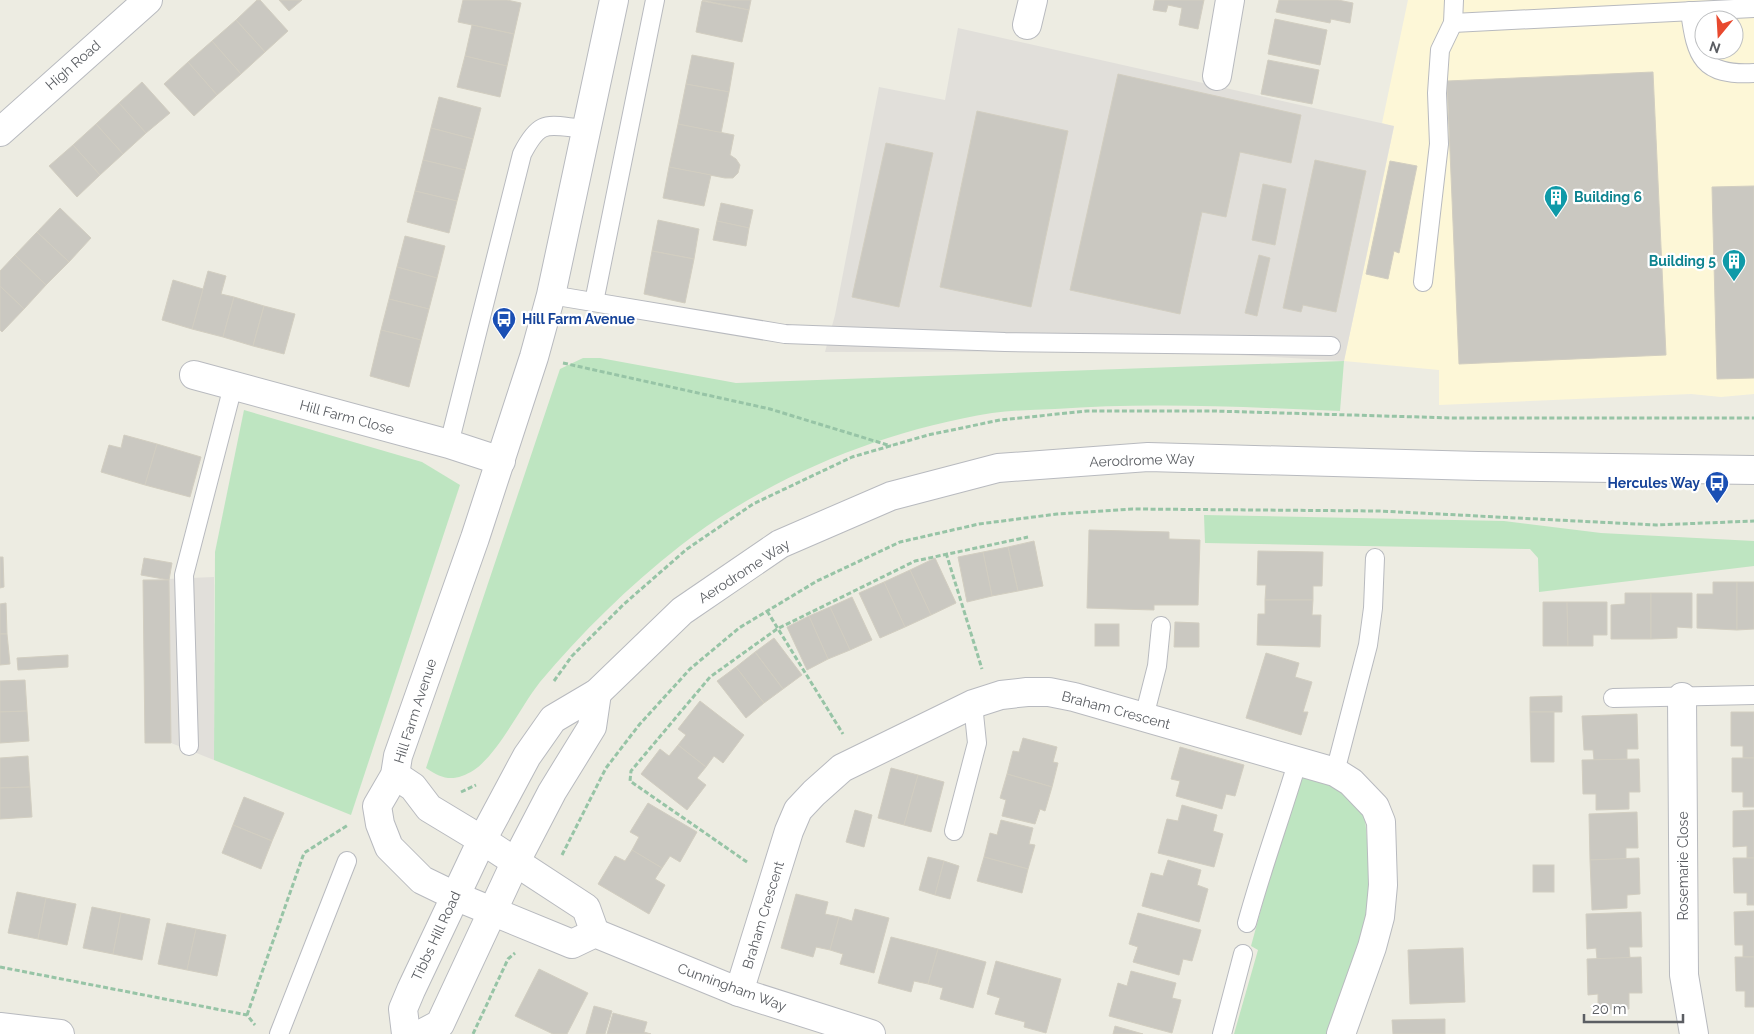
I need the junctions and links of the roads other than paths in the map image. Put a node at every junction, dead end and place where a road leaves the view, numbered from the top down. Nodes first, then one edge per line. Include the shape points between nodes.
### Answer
1 (148, 0) edge
2 (614, 0) edge
3 (655, 0) edge
4 (1230, 0) edge
5 (1454, 0) edge
6 (1754, 8) edge
7 (1690, 11) junction
8 (1453, 23) junction
9 (1754, 72) edge
10 (1217, 76) dead end
11 (586, 129) junction
12 (0, 132) edge
13 (1423, 282) dead end
14 (552, 295) junction
15 (594, 302) junction
16 (1331, 346) dead end
17 (194, 375) dead end
18 (233, 386) junction
19 (449, 444) junction
20 (501, 461) junction
21 (1754, 470) edge
22 (1375, 558) dead end
23 (1160, 626) dead end
24 (597, 694) junction
25 (1754, 695) edge
26 (1682, 697) junction
27 (1613, 698) dead end
28 (982, 701) junction
29 (1144, 717) junction
30 (189, 746) dead end
31 (1298, 760) junction
32 (1335, 772) junction
33 (394, 775) junction
34 (954, 831) dead end
35 (482, 840) junction
36 (346, 861) dead end
37 (515, 863) junction
38 (455, 896) junction
39 (492, 911) junction
40 (1247, 923) dead end
41 (595, 933) junction
42 (1243, 954) dead end
43 (739, 992) junction
44 (0, 1027) edge
45 (839, 1030) edge
46 (60, 1034) edge
47 (280, 1034) edge
48 (406, 1034) edge
49 (421, 1034) edge
50 (871, 1034) edge
51 (1222, 1034) edge
52 (1341, 1034) edge
53 (1694, 1034) edge

1 - 12 street, High Road
2 - 11 street, Hill Farm Avenue
3 - 15 lane
4 - 10 street
5 - 8 lane
6 - 7 lane
7 - 8 lane
7 - 9 lane via 1694,42 1706,62 1733,74
8 - 13 lane via 1440,50 1437,93 1439,144
11 - 14 street, Hill Farm Avenue
11 - 19 lane via 547,126 538,129 522,154
14 - 15 lane
14 - 20 street, Hill Farm Avenue
15 - 16 lane via 785,334 1005,342
17 - 18 street, Hill Farm Close
18 - 19 street, Hill Farm Close
18 - 30 lane via 184,575
19 - 20 street, Hill Farm Close
20 - 33 street, Hill Farm Avenue
21 - 24 street, Aerodrome Way via 1148,457 998,468 891,496 780,544 682,610
22 - 32 lane via 1368,645
23 - 29 lane via 1157,666
24 - 35 street, Aerodrome Way via 553,718 527,756
24 - 37 street via 592,727 552,792
25 - 26 lane
26 - 27 lane
26 - 53 street, Rosemarie Close via 1684,976
28 - 29 street, Braham Crescent via 1001,695 1049,692
28 - 34 lane via 977,743
28 - 43 street, Braham Crescent via 842,768 798,810
29 - 31 street, Braham Crescent
31 - 32 street, Braham Crescent
31 - 40 lane via 1260,872
32 - 52 street, Braham Crescent via 1351,782 1375,807 1381,822 1383,885 1380,917 1372,947
33 - 35 street, Hill Farm Avenue via 413,786 429,808
33 - 38 street, Hill Farm Avenue via 378,806 380,824 389,847 422,880
35 - 37 street
35 - 38 street, Tibbs Hill Road
36 - 47 lane
37 - 39 street
37 - 41 street via 586,908
38 - 39 street
38 - 48 street, Tibbs Hill Road via 403,1009
39 - 41 street via 572,944
39 - 49 street via 440,1024
41 - 43 street, Cunningham Way
42 - 51 lane
43 - 45 street, Cunningham Way
44 - 46 street
45 - 50 street, Cunningham Way

